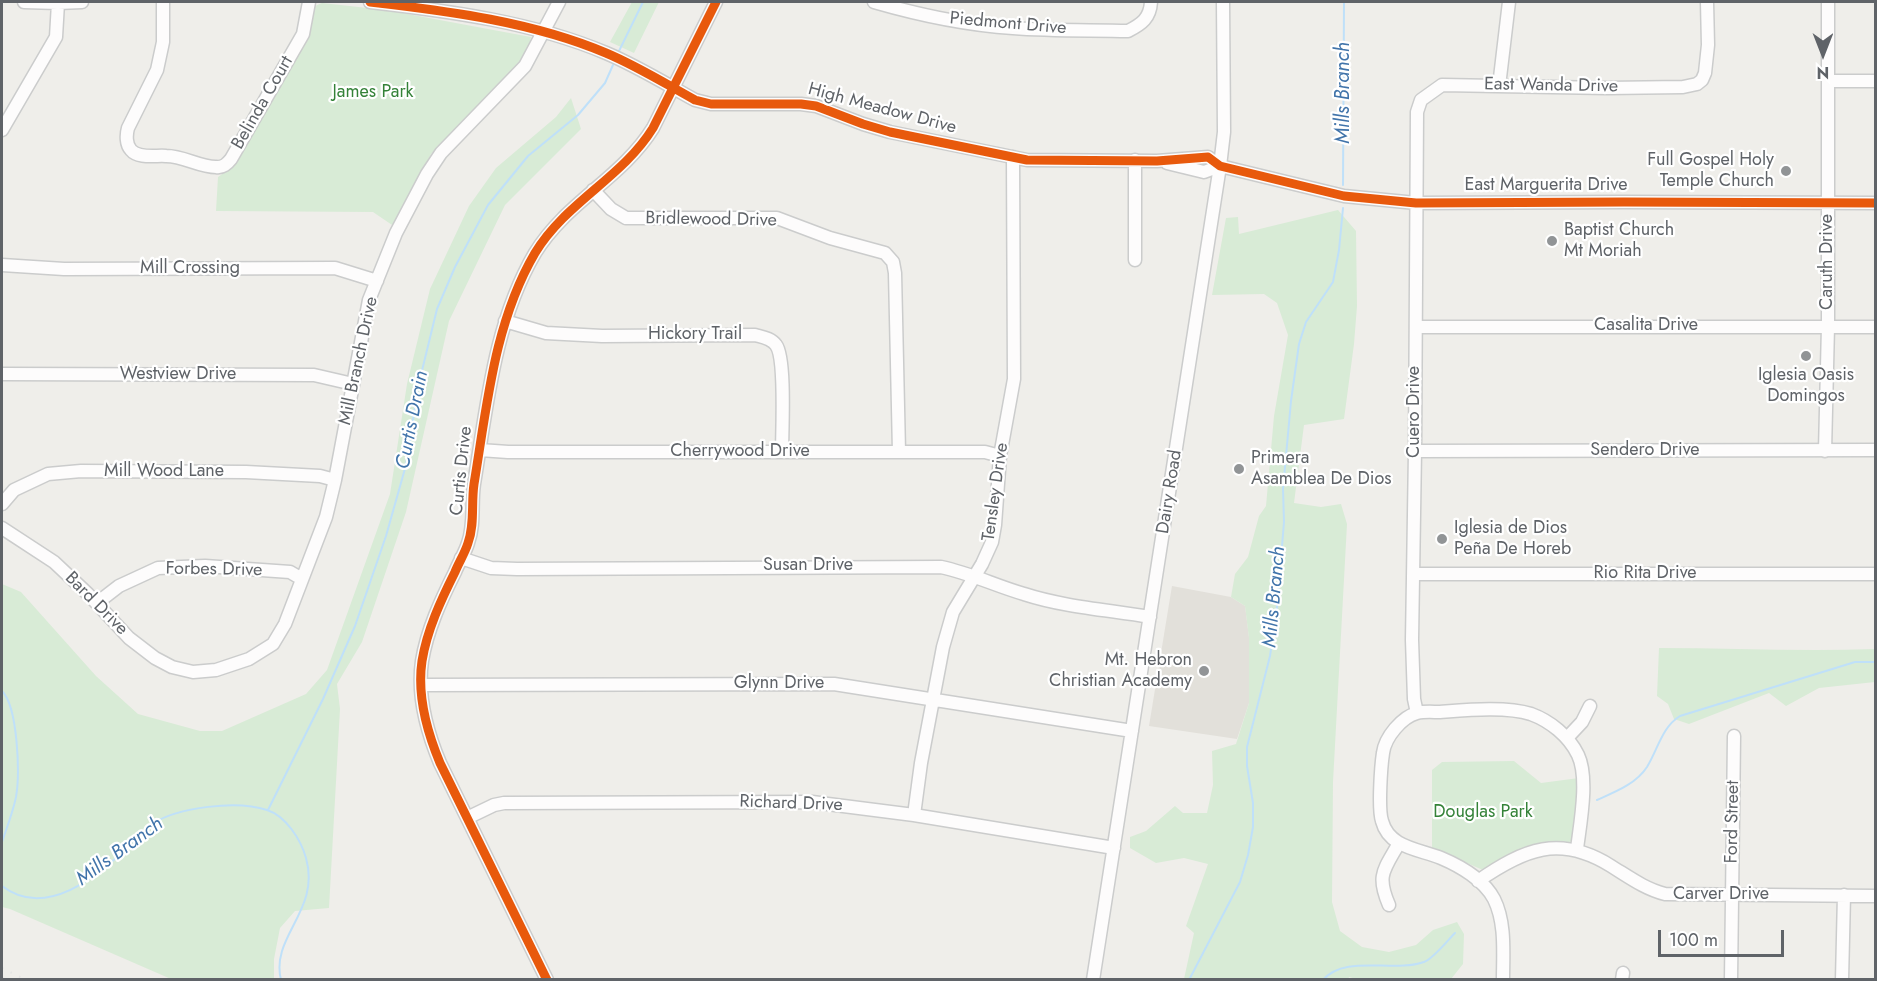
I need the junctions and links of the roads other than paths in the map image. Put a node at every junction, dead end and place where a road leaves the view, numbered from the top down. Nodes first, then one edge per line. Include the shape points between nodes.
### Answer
1 (24, 2) edge
2 (82, 2) edge
3 (163, 2) edge
4 (309, 2) edge
5 (370, 2) edge
6 (559, 2) edge
7 (716, 2) edge
8 (874, 2) edge
9 (1151, 2) edge
10 (1223, 2) edge
11 (1509, 2) edge
12 (1707, 2) edge
13 (1828, 2) edge
14 (58, 3) junction
15 (441, 6) edge
16 (543, 32) junction
17 (1828, 81) junction
18 (1875, 81) edge
19 (1499, 86) junction
20 (673, 88) junction
21 (1417, 111) joint
22 (7, 112) edge
23 (2, 130) edge
24 (1012, 157) junction
25 (1135, 160) junction
26 (1220, 166) junction
27 (592, 190) junction
28 (1416, 203) junction
29 (1828, 204) junction
30 (1875, 204) edge
31 (1135, 260) dead end
32 (2, 265) edge
33 (377, 281) junction
34 (505, 321) junction
35 (1828, 326) junction
36 (1416, 327) junction
37 (1875, 327) edge
38 (2, 374) edge
39 (353, 384) junction
40 (480, 450) junction
41 (1825, 450) junction
42 (1875, 450) edge
43 (1415, 451) junction
44 (782, 452) junction
45 (899, 452) junction
46 (1000, 456) junction
47 (335, 480) junction
48 (2, 504) edge
49 (2, 528) edge
50 (461, 558) junction
51 (1414, 574) junction
52 (1875, 574) edge
53 (974, 576) junction
54 (302, 579) junction
55 (97, 603) junction
56 (1150, 616) junction
57 (193, 672) joint
58 (422, 685) junction
59 (933, 699) junction
60 (1590, 706) dead end
61 (1417, 713) junction
62 (1132, 731) junction
63 (1734, 736) dead end
64 (1567, 738) junction
65 (914, 815) junction
66 (467, 818) junction
67 (1399, 843) junction
68 (1114, 848) junction
69 (1577, 849) junction
70 (1478, 881) junction
71 (1732, 895) junction
72 (1844, 896) junction
73 (1875, 896) edge
74 (1389, 905) dead end
75 (547, 980) edge
76 (1093, 980) edge
77 (1503, 980) edge
78 (1731, 980) edge
79 (1842, 980) edge

1 - 14 street
2 - 14 street
3 - 4 street, Belinda Court via 163,42 157,70 128,128 129,148 140,155 188,159 219,168 231,159 303,34
5 - 15 street, High Meadow Drive
6 - 16 street, Mill Branch Drive
7 - 20 street, Curtis Drive
8 - 9 street, Piedmont Drive via 923,15 1013,28 1128,30 1143,23
10 - 26 street, Dairy Road via 1224,132
11 - 19 street
12 - 19 street, East Wanda Drive via 1705,73 1697,84
13 - 17 street, Caruth Drive
14 - 22 street via 56,37
15 - 16 street, High Meadow Drive
16 - 20 street, High Meadow Drive via 608,54
16 - 33 street, Mill Branch Drive via 525,66 431,167 396,233
17 - 18 street
17 - 29 street, Caruth Drive
19 - 21 street, East Wanda Drive via 1442,85 1421,100
20 - 24 street, High Meadow Drive via 711,104 816,106 890,132
20 - 27 street, Curtis Drive via 644,144
21 - 28 street, Cuero Drive
22 - 23 street
24 - 25 street, High Meadow Drive
24 - 46 street, Tensley Drive via 1014,379
25 - 26 street, High Meadow Drive via 1208,157
25 - 31 street
26 - 28 street, East Marguerita Drive via 1344,196
26 - 56 street, Dairy Road
27 - 34 street, Curtis Drive via 550,230
27 - 45 street, Bridlewood Drive via 626,218 777,218 885,253 893,262 895,273
28 - 29 street, East Marguerita Drive
28 - 36 street, Cuero Drive
29 - 30 street, East Marguerita Drive
29 - 35 street, Caruth Drive
32 - 33 street, Mill Crossing via 64,269 335,268
33 - 39 street, Mill Branch Drive via 369,300
34 - 40 street, Curtis Drive
34 - 44 street, Hickory Trail via 546,333 767,338 775,344 781,360
35 - 36 street, Casalita Drive
35 - 37 street, Casalita Drive
35 - 41 street, Caruth Drive
36 - 43 street, Cuero Drive
38 - 39 street, Westview Drive via 314,375
39 - 47 street, Mill Branch Drive
40 - 44 street, Cherrywood Drive
40 - 50 street, Curtis Drive via 472,527
41 - 42 street, Sendero Drive
41 - 43 street, Sendero Drive
43 - 51 street, Cuero Drive
44 - 45 street, Cherrywood Drive
45 - 46 street, Cherrywood Drive via 985,452
46 - 53 street, Tensley Drive via 992,542
47 - 48 street, Mill Wood Lane via 246,472 59,473 14,490
47 - 54 street, Mill Branch Drive via 326,517
49 - 55 street, Bard Drive via 54,562
50 - 53 street, Susan Drive via 491,568 903,566 941,567
50 - 58 street, Curtis Drive via 429,634 422,662
51 - 52 street, Rio Rita Drive
51 - 61 street, Cuero Drive via 1412,655
53 - 56 street, Susan Drive via 1047,600
53 - 59 street, Tensley Drive via 953,612
54 - 55 street, Forbes Drive via 290,572 206,566 158,568 119,586
54 - 57 street, Mill Branch Drive via 273,644 216,670
55 - 57 street, Bard Drive via 129,638 155,658
56 - 62 street, Dairy Road
58 - 59 street, Glynn Drive via 834,684
58 - 66 street, Curtis Drive via 429,736
59 - 62 street, Glynn Drive
59 - 65 street, Tensley Drive
60 - 64 street
61 - 64 street via 1515,711 1542,719
61 - 67 street via 1402,721 1383,749 1382,821
62 - 68 street, Dairy Road
63 - 71 street, Ford Street
64 - 69 street via 1579,756 1583,776
65 - 66 street, Richard Drive via 812,802 504,803
65 - 68 street, Richard Drive
66 - 75 street, Curtis Drive
67 - 70 street via 1465,870
67 - 74 street via 1382,874
68 - 76 street, Dairy Road
69 - 70 street, Carver Drive via 1530,852 1505,862
69 - 71 street, Carver Drive via 1650,891
70 - 77 street via 1493,897 1502,920
71 - 72 street, Carver Drive
71 - 78 street, Ford Street
72 - 73 street, Carver Drive
72 - 79 street

